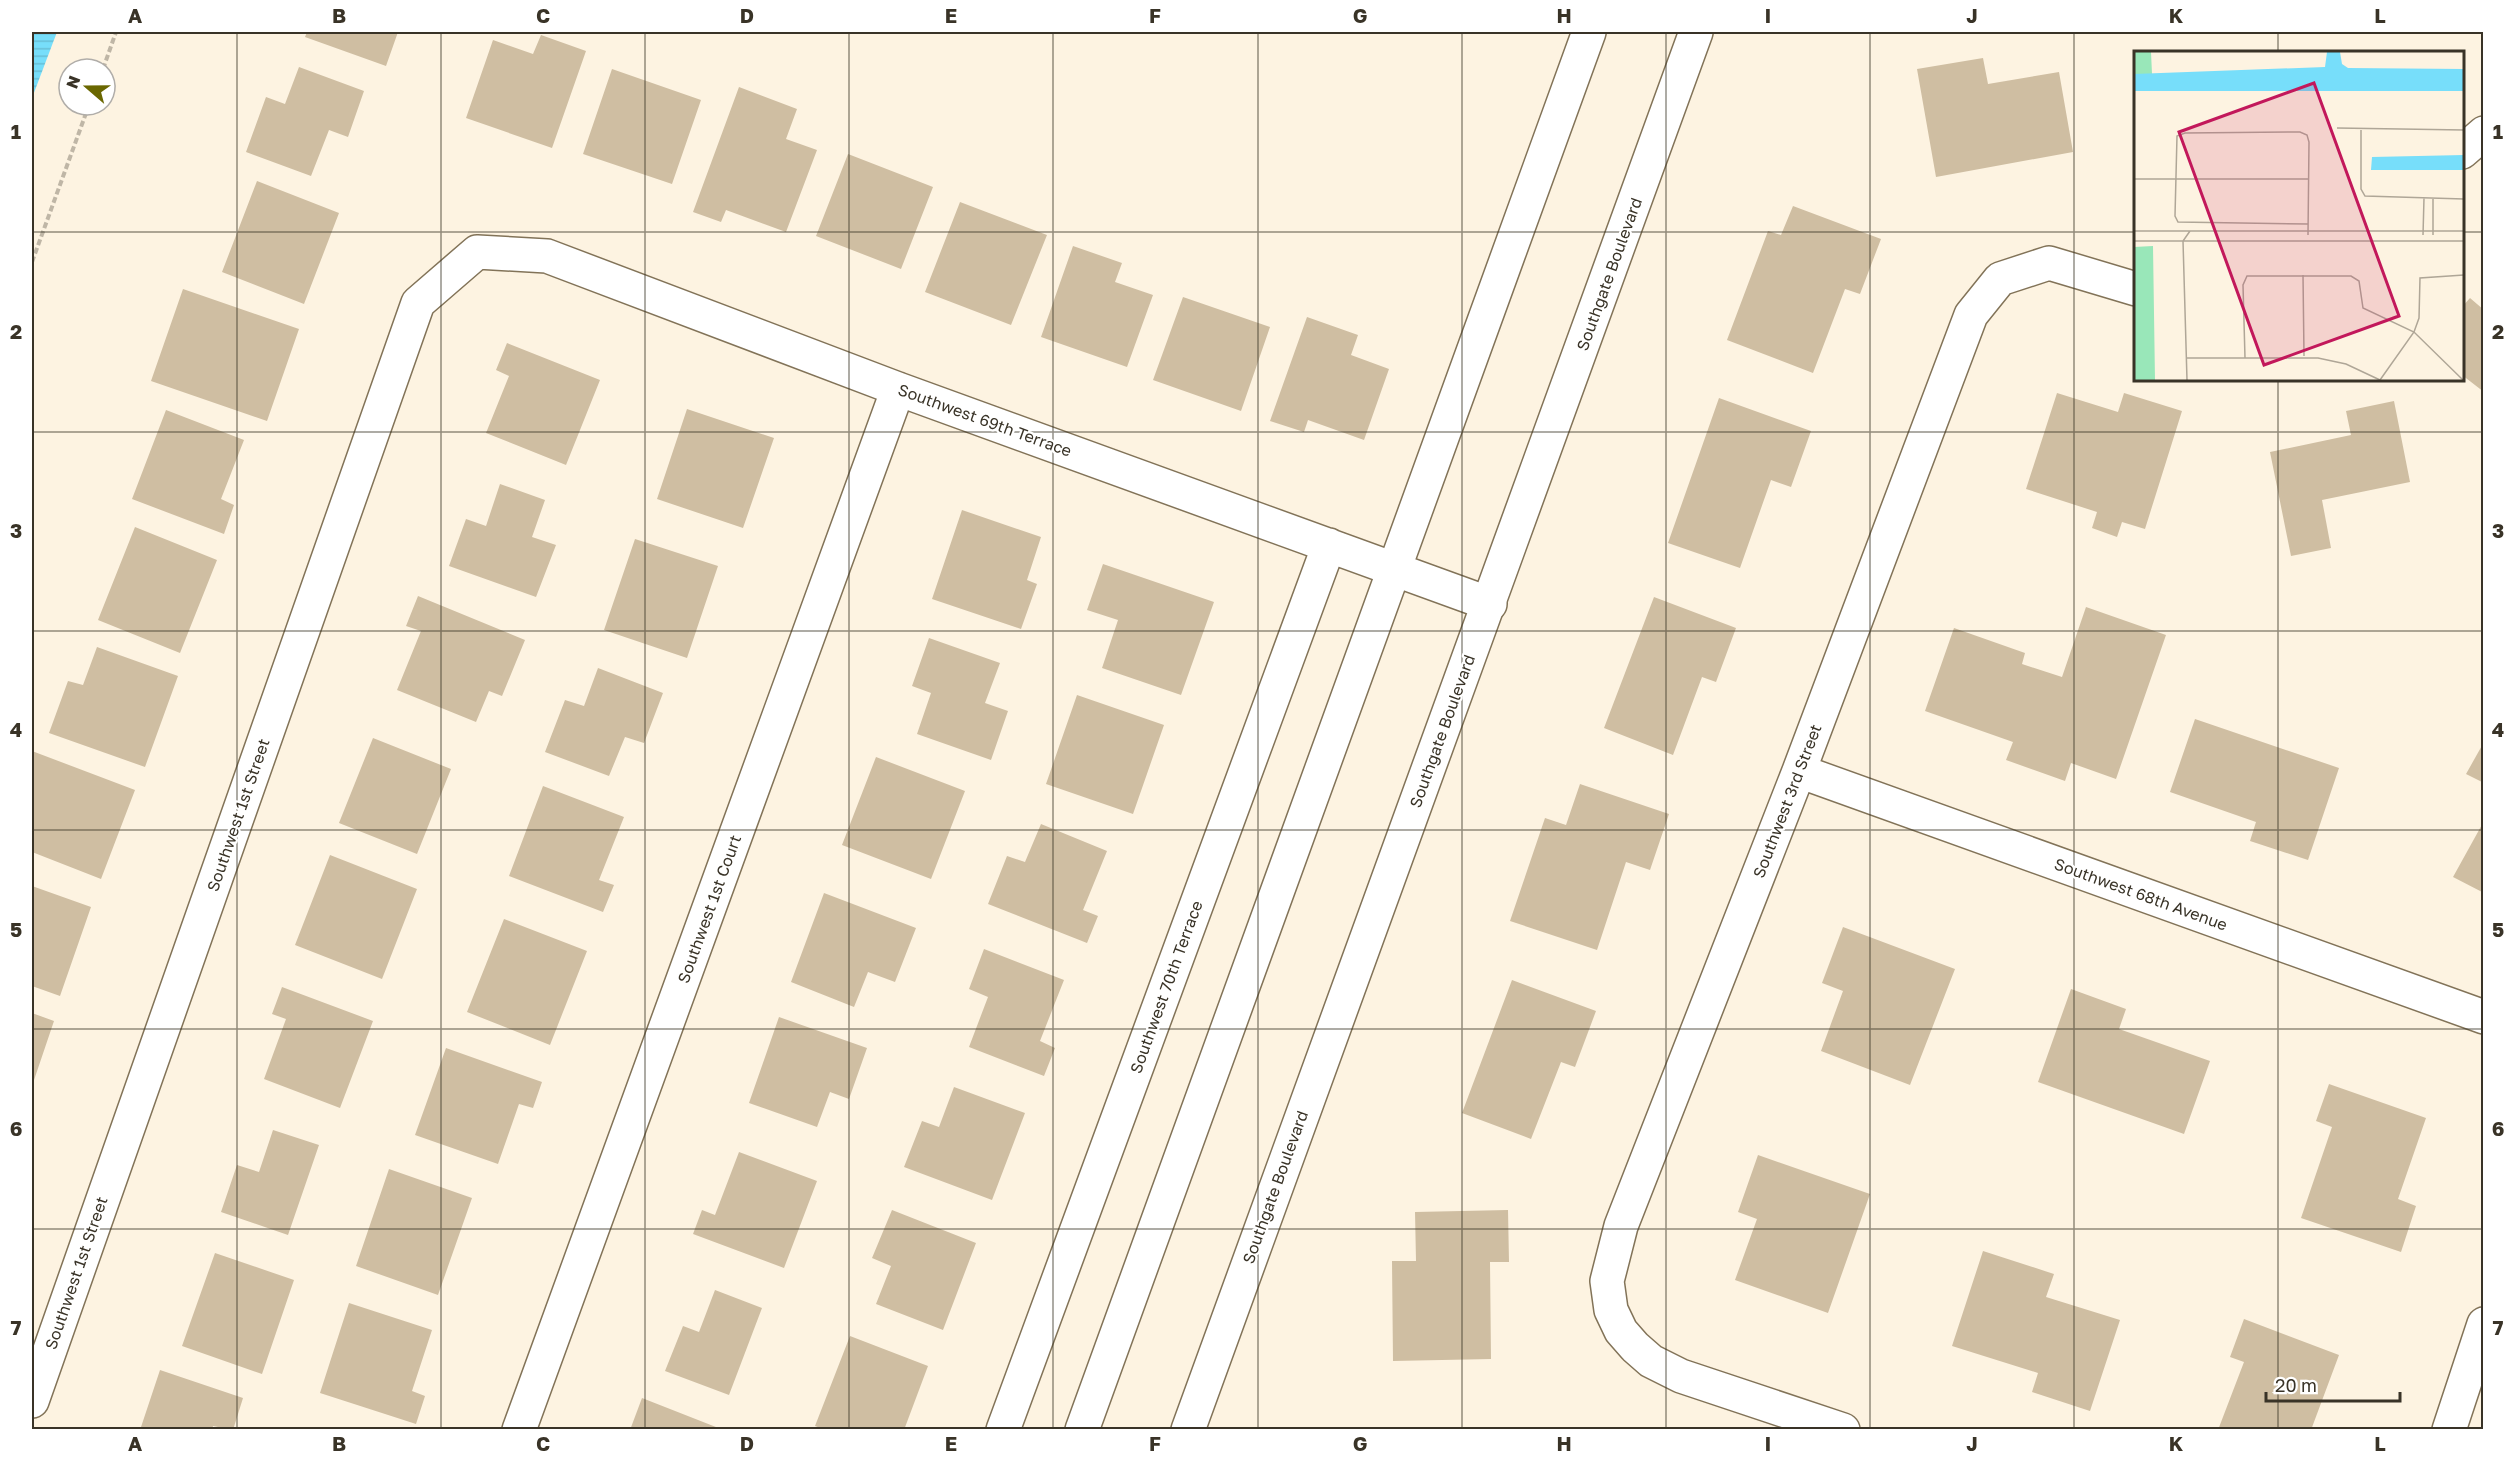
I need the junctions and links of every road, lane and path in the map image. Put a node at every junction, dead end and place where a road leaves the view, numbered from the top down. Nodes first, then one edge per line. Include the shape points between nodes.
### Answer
1 (116, 32) edge
2 (1589, 32) edge
3 (1696, 32) edge
4 (107, 57) edge
5 (85, 117) edge
6 (2484, 133) edge
7 (2464, 151) edge
8 (477, 252) joint
9 (32, 262) edge
10 (2134, 288) edge
11 (898, 389) junction
12 (1329, 545) junction
13 (1394, 568) junction
14 (1490, 604) junction
15 (1799, 771) junction
16 (2484, 1017) edge
17 (2484, 1324) edge
18 (32, 1401) edge
19 (519, 1430) edge
20 (1003, 1430) edge
21 (1082, 1430) edge
22 (1188, 1430) edge
23 (1843, 1430) edge
24 (2449, 1430) edge

1 - 4 path
2 - 13 street
3 - 14 street, Southgate Boulevard
5 - 9 path
6 - 7 street
8 - 11 street, Southwest 69th Terrace via 547,256
8 - 18 street, Southwest 1st Street via 418,303
10 - 15 street, Southwest 3rd Street via 2049,263 2000,279 1971,315
11 - 12 street, Southwest 69th Terrace
11 - 19 street, Southwest 1st Court
12 - 13 street, Southwest 69th Terrace
12 - 20 street, Southwest 70th Terrace
13 - 14 street, Southwest 69th Terrace
13 - 21 street
14 - 22 street, Southgate Boulevard via 1360,950
15 - 16 street, Southwest 68th Avenue
15 - 23 street, Southwest 3rd Street via 1621,1226 1607,1281 1611,1310 1621,1331 1651,1361 1681,1376
17 - 24 street

